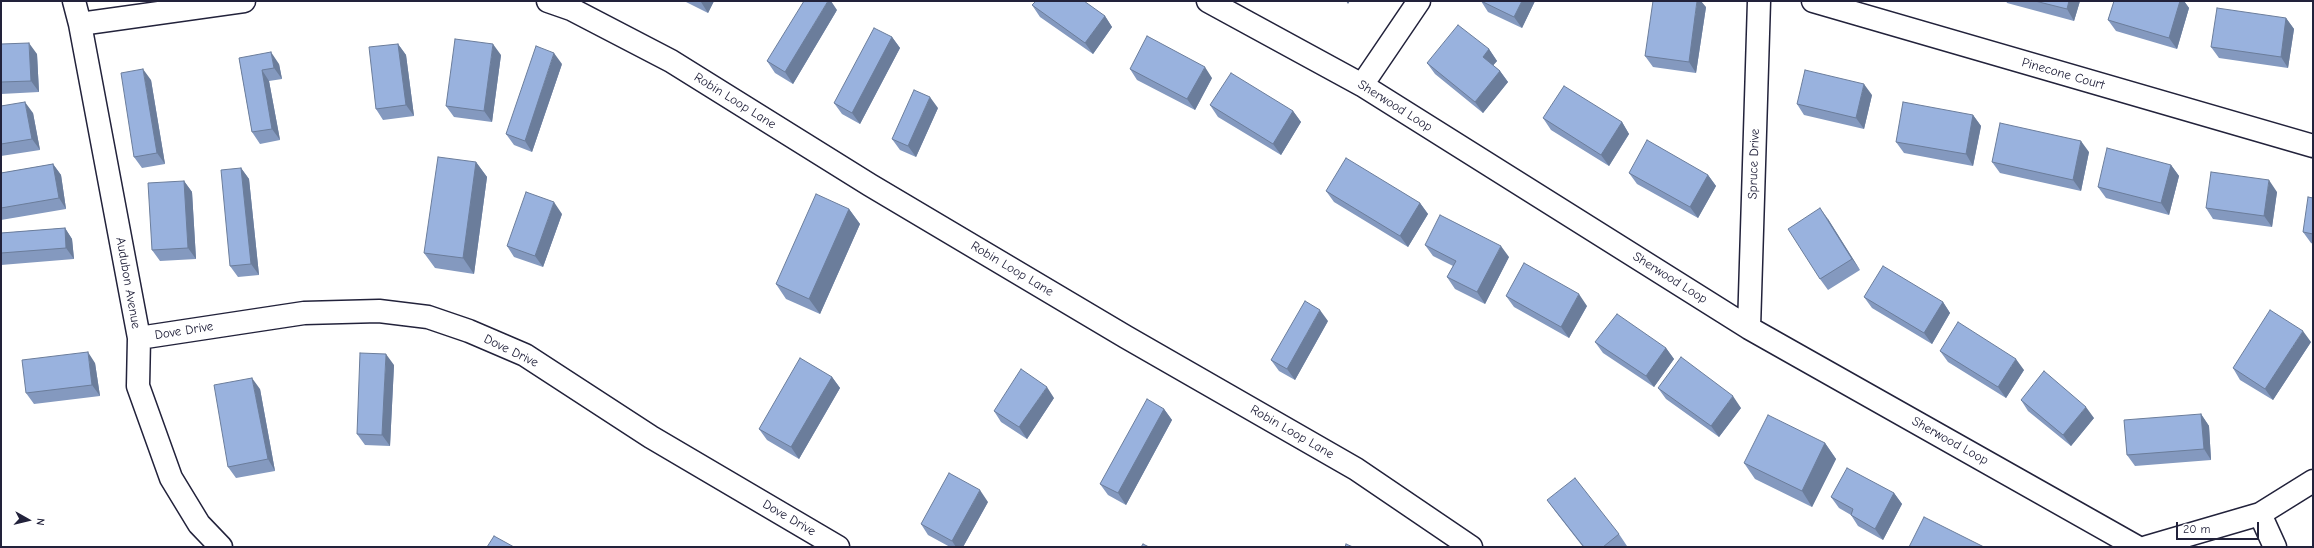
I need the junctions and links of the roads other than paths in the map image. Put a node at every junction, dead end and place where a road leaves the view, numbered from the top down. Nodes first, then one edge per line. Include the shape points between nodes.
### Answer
1 (74, 1) edge
2 (244, 1) edge
3 (548, 1) edge
4 (1208, 1) edge
5 (1419, 1) edge
6 (1759, 1) edge
7 (1813, 1) edge
8 (80, 24) junction
9 (1362, 85) junction
10 (2313, 146) edge
11 (1749, 328) junction
12 (139, 338) junction
13 (2313, 481) edge
14 (2260, 514) junction
15 (221, 547) edge
16 (838, 547) edge
17 (1471, 547) edge
18 (2137, 547) edge
19 (2147, 547) edge
20 (2275, 547) edge

1 - 8 street, Audubon Avenue
2 - 8 street
3 - 17 street, Robin Loop Lane via 571,9 671,61 877,189 1126,337 1356,469
4 - 9 street, Sherwood Loop
5 - 9 street
6 - 11 street, Spruce Drive
7 - 10 street, Pinecone Court
8 - 12 street, Audubon Avenue
9 - 11 street, Sherwood Loop
11 - 18 street, Sherwood Loop
12 - 15 street, Audubon Avenue via 138,386 171,478 199,524
12 - 16 street, Dove Drive via 304,313 379,311 428,317 525,355 651,437
13 - 14 street
14 - 19 street
14 - 20 street

